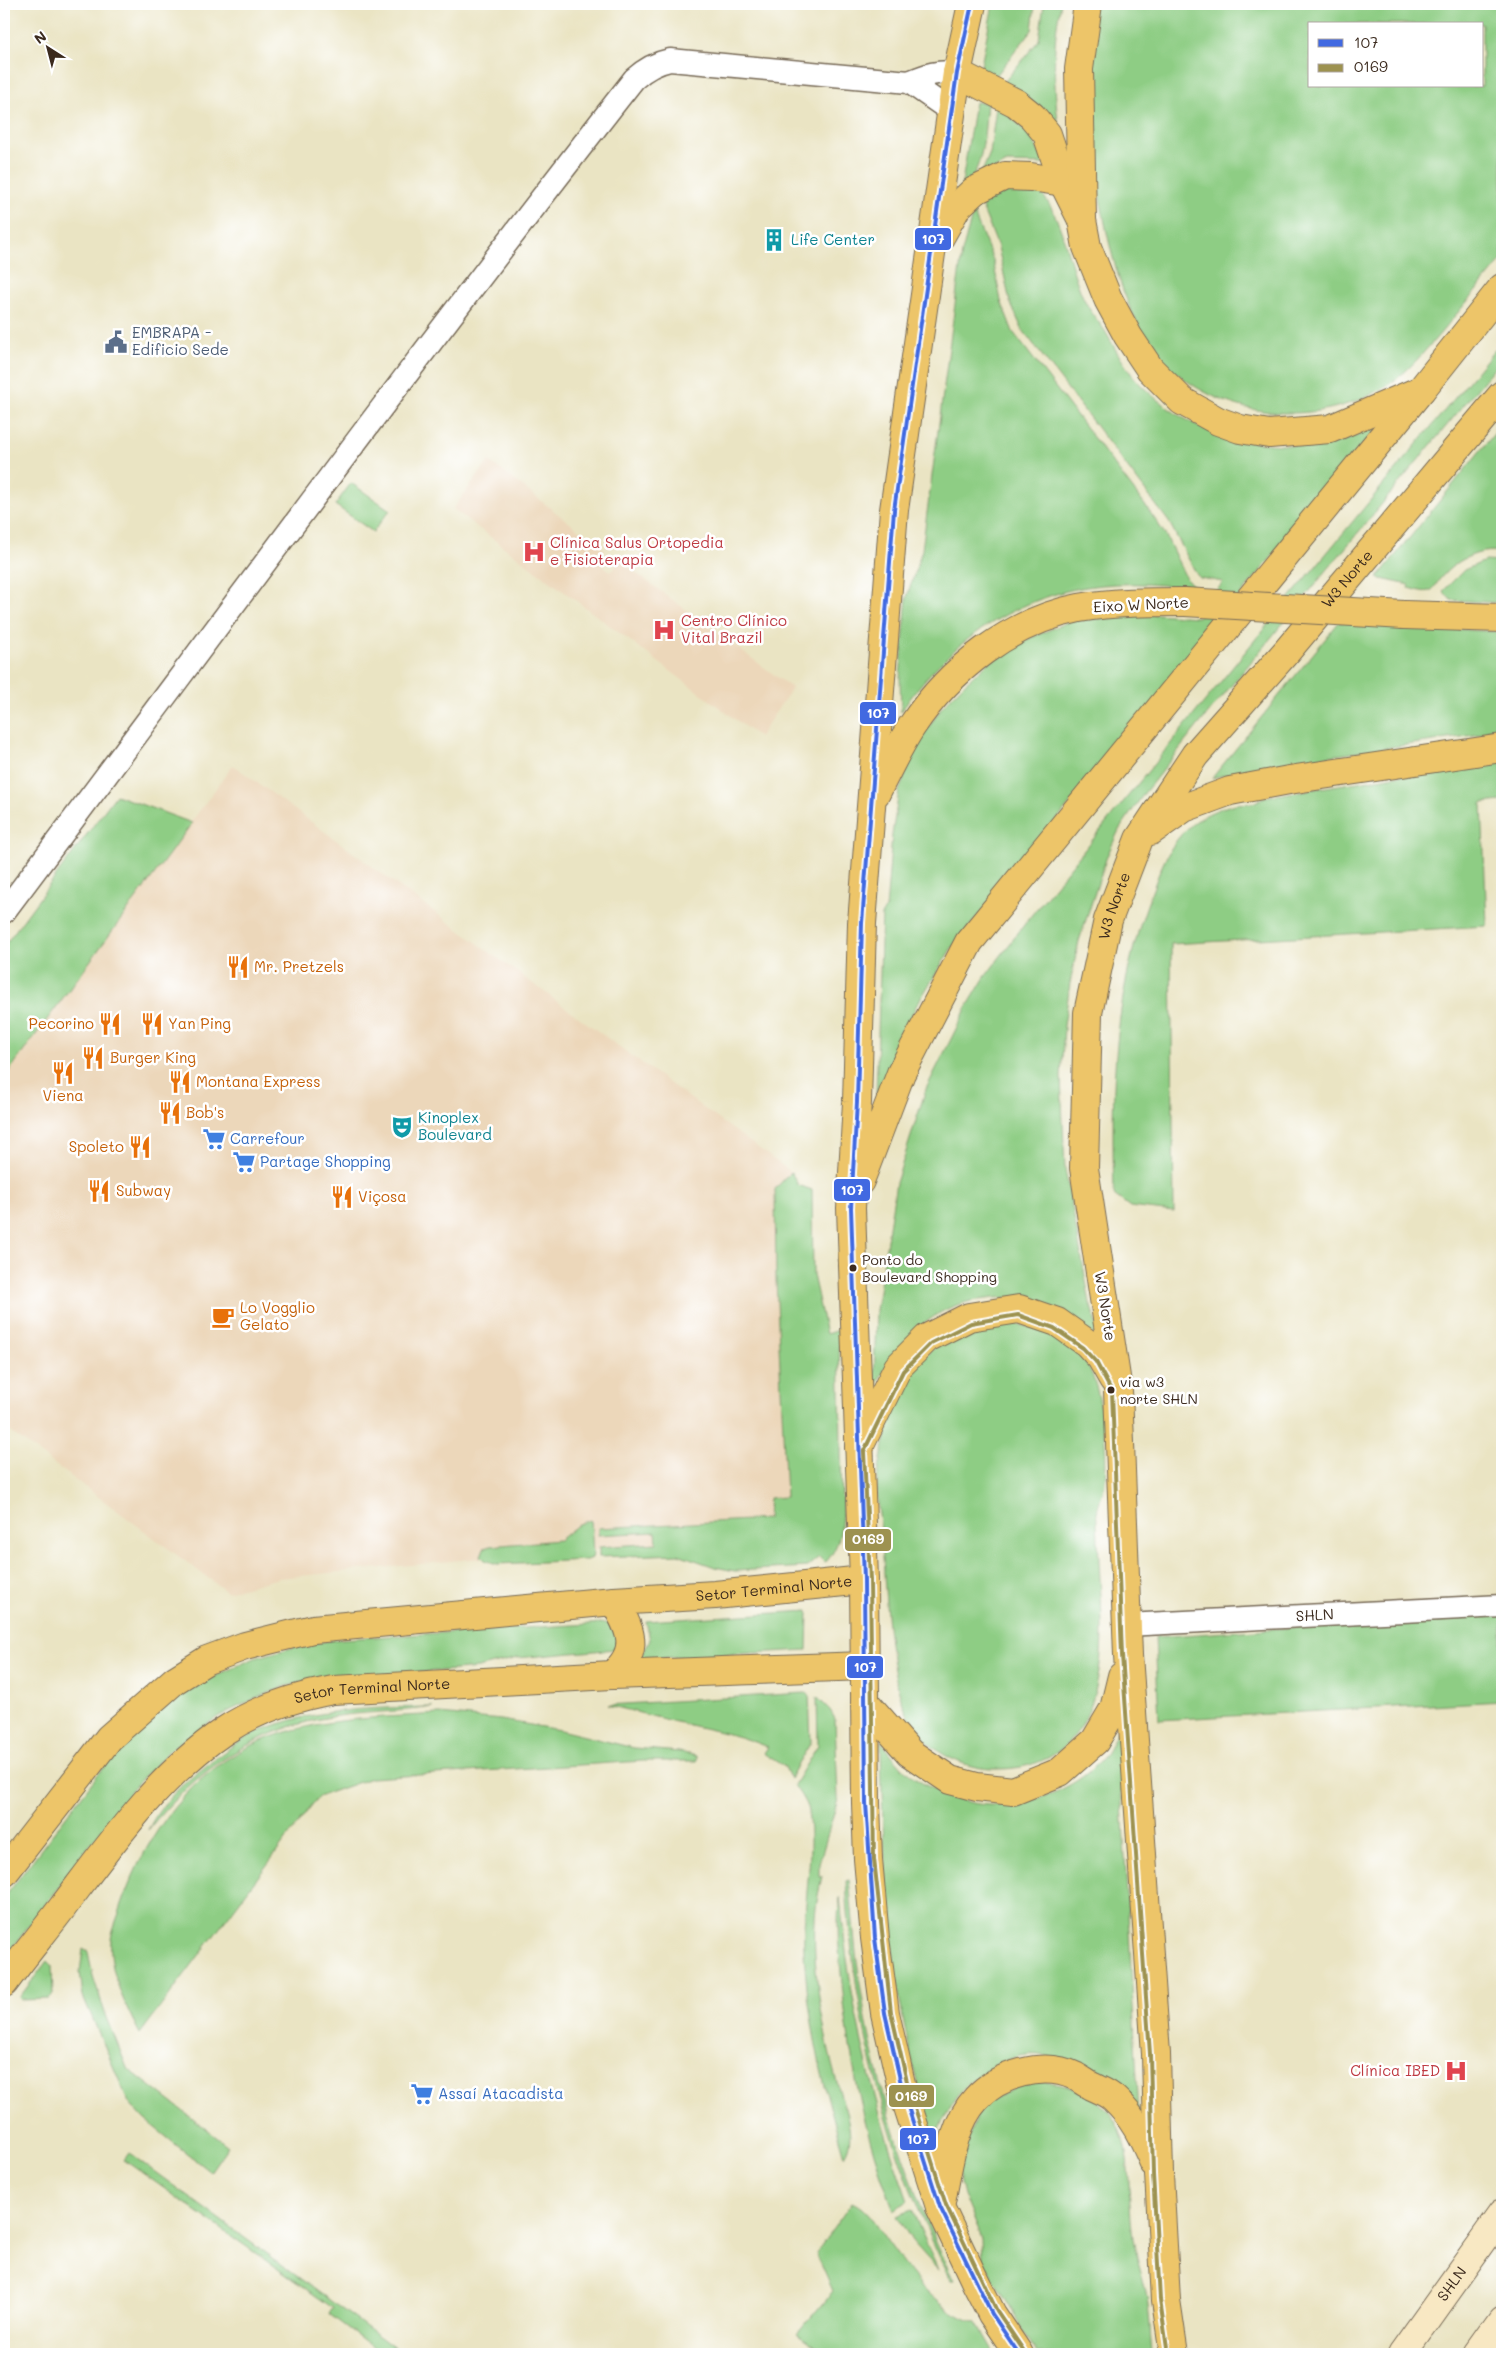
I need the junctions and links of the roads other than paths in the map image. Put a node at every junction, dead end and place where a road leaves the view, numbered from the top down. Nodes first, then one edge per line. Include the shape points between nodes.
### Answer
1 (972, 4) edge
2 (1088, 4) edge
3 (957, 73) junction
4 (910, 82) junction
5 (952, 112) junction
6 (1063, 182) junction
7 (1082, 220) junction
8 (933, 252) junction
9 (1502, 288) edge
10 (1421, 390) junction
11 (1502, 395) edge
12 (1502, 618) edge
13 (1502, 748) edge
14 (870, 806) junction
15 (1140, 839) junction
16 (4, 912) edge
17 (851, 1205) junction
18 (1118, 1390) junction
19 (858, 1450) junction
20 (864, 1580) junction
21 (614, 1601) junction
22 (1502, 1606) edge
23 (1126, 1625) junction
24 (1128, 1655) junction
25 (865, 1666) junction
26 (612, 1675) junction
27 (865, 1702) junction
28 (4, 1873) edge
29 (4, 1983) edge
30 (1159, 2174) junction
31 (940, 2207) junction
32 (1502, 2214) edge
33 (1502, 2319) edge
34 (1019, 2354) edge
35 (1174, 2354) edge
36 (1402, 2354) edge
37 (1477, 2354) edge

1 - 3 main road
2 - 7 main road via 1079,70
3 - 4 street via 928,74
3 - 5 main road
3 - 6 main road via 1032,116 1046,134
4 - 5 street
4 - 16 street via 670,60 651,65 634,79 419,359
5 - 8 main road
6 - 7 main road
6 - 8 main road via 1005,176 974,191 957,207
7 - 10 main road via 1087,247 1108,299 1144,361 1182,401 1218,421 1269,434 1330,429
8 - 14 main road via 894,510
9 - 10 main road
10 - 17 main road via 970,942 901,1073
11 - 15 main road, W3 Norte via 1287,651 1195,755
12 - 14 main road, Eixo W Norte, bridge via 1186,602 1126,602 1078,608 1023,626 979,654 936,695 912,726
13 - 15 main road via 1230,790 1184,808
14 - 17 main road
15 - 18 main road, W3 Norte via 1108,920 1088,1013 1084,1168
17 - 19 main road
18 - 19 main road via 1101,1358 1057,1322 1019,1309 969,1317 927,1338 898,1367
18 - 23 main road, W3 Norte
19 - 20 main road
20 - 21 main road, Setor Terminal Norte
20 - 25 main road
21 - 26 main road via 628,1629 630,1646 621,1667
21 - 28 main road, Setor Terminal Norte via 313,1629 245,1646 207,1660 175,1680 109,1738
22 - 23 street, SHLN
23 - 24 main road, W3 Norte
24 - 27 main road via 1114,1709 1095,1741 1060,1772 1013,1791 950,1780 910,1752
24 - 30 main road, W3 Norte via 1156,2054
25 - 26 main road, Setor Terminal Norte
25 - 27 main road
26 - 29 main road, Setor Terminal Norte via 333,1690 296,1697 263,1711 224,1731 191,1757 124,1827
27 - 31 main road via 868,1859 885,2013 902,2088
30 - 31 main road via 1143,2136 1130,2115 1113,2098 1073,2075 1050,2070 1021,2072 998,2082 976,2099 958,2131
30 - 35 main road, W3 Norte via 1166,2300
31 - 34 main road via 980,2291
32 - 36 main road, SHLN
33 - 37 main road

